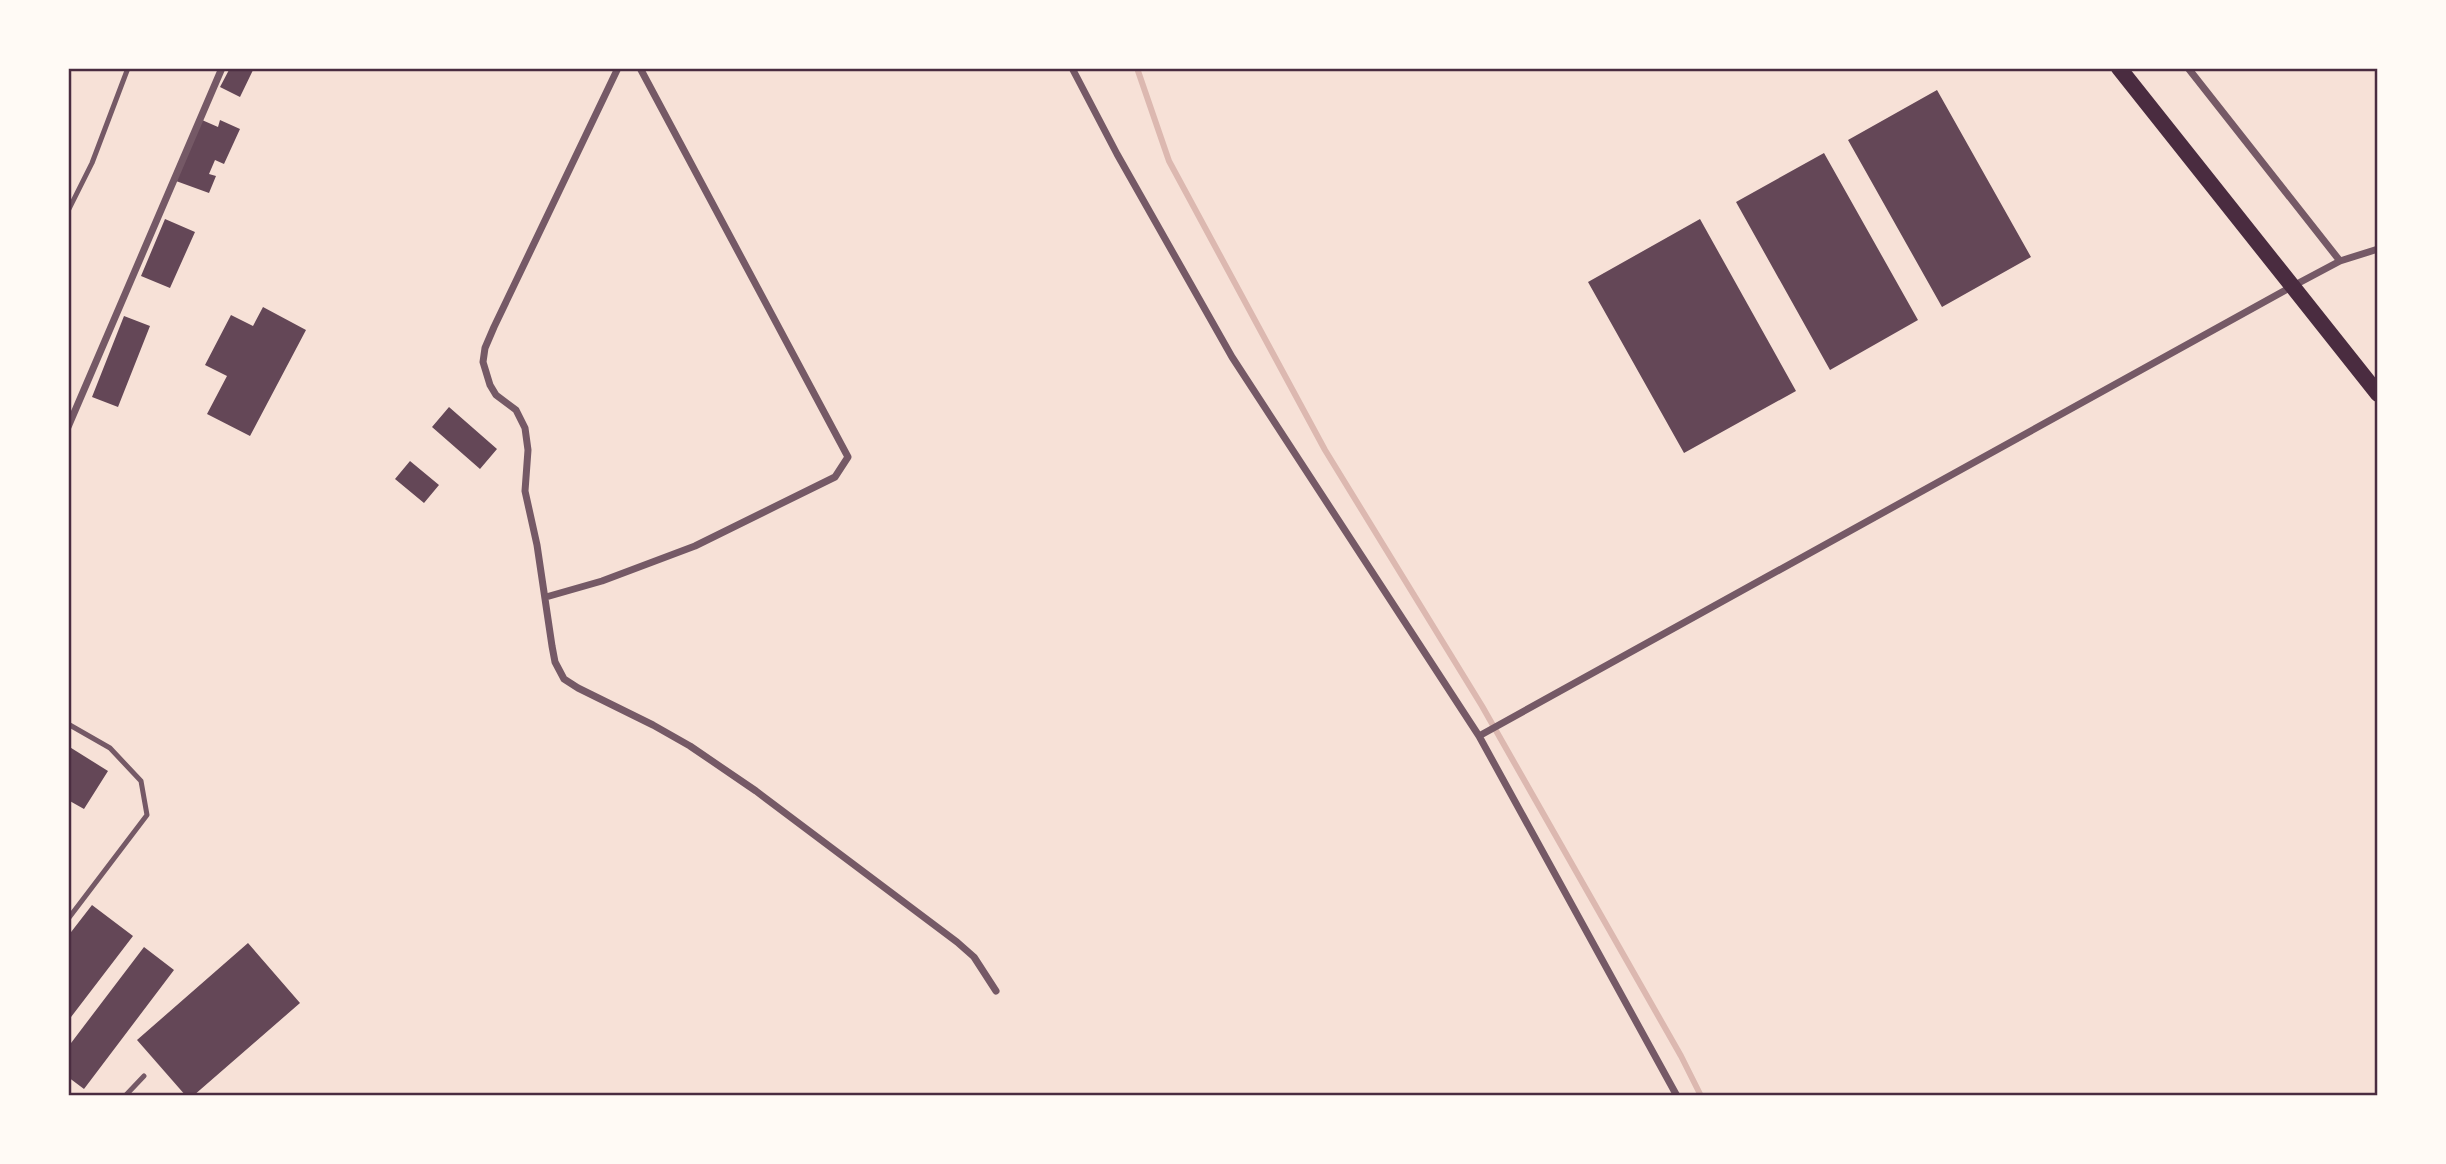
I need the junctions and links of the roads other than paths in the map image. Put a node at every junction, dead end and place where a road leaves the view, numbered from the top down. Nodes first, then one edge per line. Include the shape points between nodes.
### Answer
1 (128, 68) edge
2 (222, 68) edge
3 (618, 68) edge
4 (640, 68) edge
5 (1072, 68) edge
6 (2119, 68) edge
7 (2188, 68) edge
8 (68, 211) edge
9 (2378, 249) edge
10 (2340, 261) junction
11 (2293, 286) junction
12 (2378, 394) edge
13 (68, 427) edge
14 (546, 597) junction
15 (68, 724) edge
16 (1479, 736) junction
17 (68, 919) edge
18 (996, 991) dead end
19 (144, 1076) dead end
20 (125, 1096) edge
21 (1677, 1096) edge

1 - 8 lane via 92,163
2 - 13 street
3 - 14 street via 494,327 483,362 496,395 516,410 525,428 525,491
4 - 14 street via 848,457 835,477 695,547
5 - 16 street via 1232,357
6 - 11 main road
7 - 10 street
9 - 10 street
10 - 11 street
11 - 12 main road
11 - 16 street
14 - 18 street via 555,662 564,679 691,746 756,791 974,957
15 - 17 lane via 110,748 141,781 147,815
16 - 21 street
19 - 20 lane

